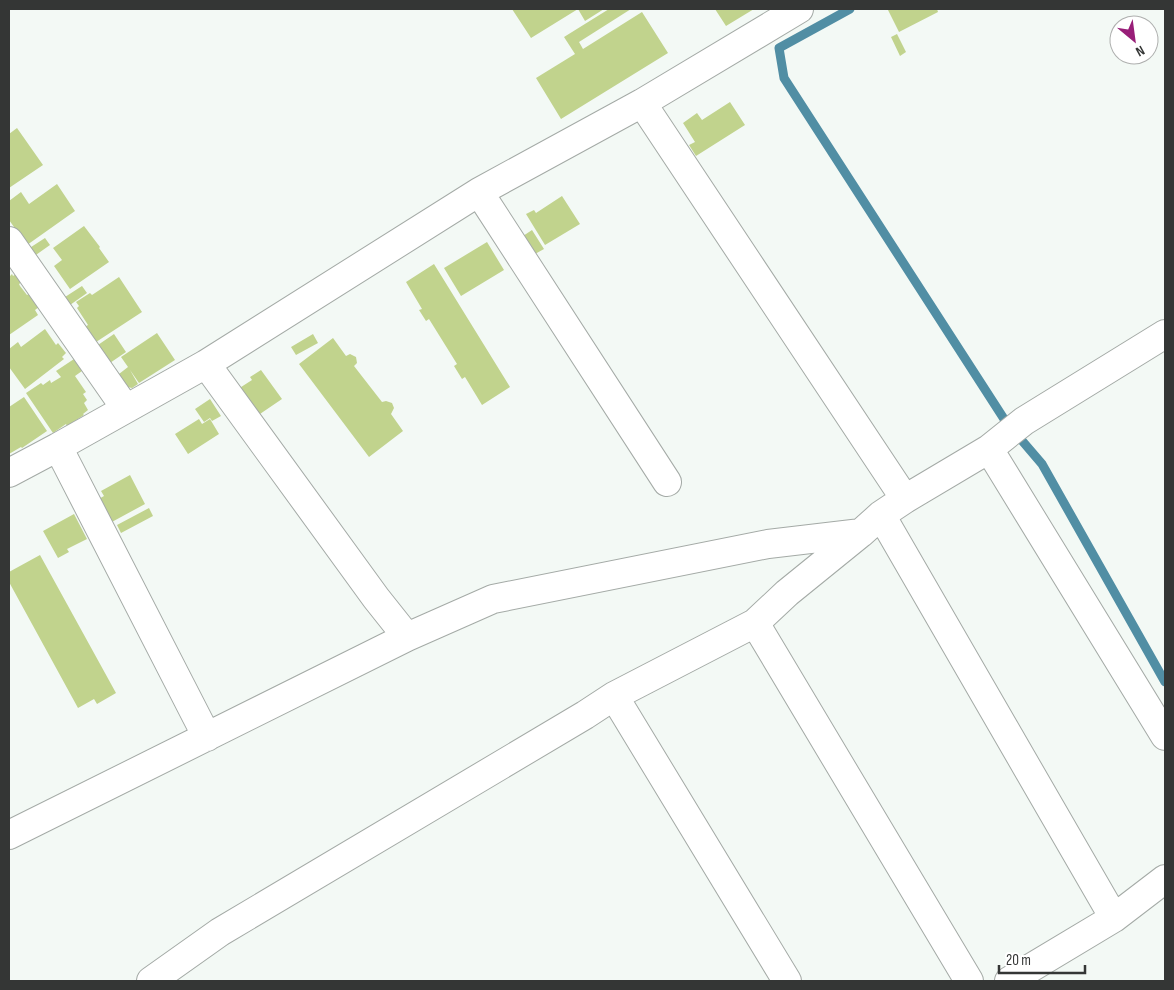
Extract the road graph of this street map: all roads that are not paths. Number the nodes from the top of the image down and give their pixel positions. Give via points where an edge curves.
1 (799, 9) edge
2 (642, 102) junction
3 (479, 192) junction
4 (9, 241) edge
5 (1165, 334) edge
6 (206, 364) junction
7 (126, 409) junction
8 (58, 447) junction
9 (989, 449) junction
10 (9, 473) edge
11 (668, 482) dead end
12 (905, 499) junction
13 (881, 515) junction
14 (861, 533) junction
15 (755, 623) junction
16 (407, 637) junction
17 (614, 696) junction
18 (1165, 736) edge
19 (206, 737) junction
20 (9, 835) edge
21 (1165, 879) edge
22 (1114, 918) junction
23 (151, 981) edge
24 (788, 981) edge
25 (969, 981) edge
26 (1009, 981) edge

1 - 2 street
2 - 3 street
2 - 12 street
3 - 6 street
3 - 11 street
4 - 7 street
5 - 9 street via 1024,421
6 - 7 street
6 - 16 street
7 - 8 street
8 - 10 street
8 - 19 street
9 - 12 street
9 - 18 street
12 - 13 street
13 - 14 street
13 - 22 street
14 - 15 street
14 - 16 street via 768,544 494,599
15 - 17 street
15 - 25 street
16 - 19 street
17 - 23 street via 220,932
17 - 24 street
19 - 20 street
21 - 22 street
22 - 26 street

